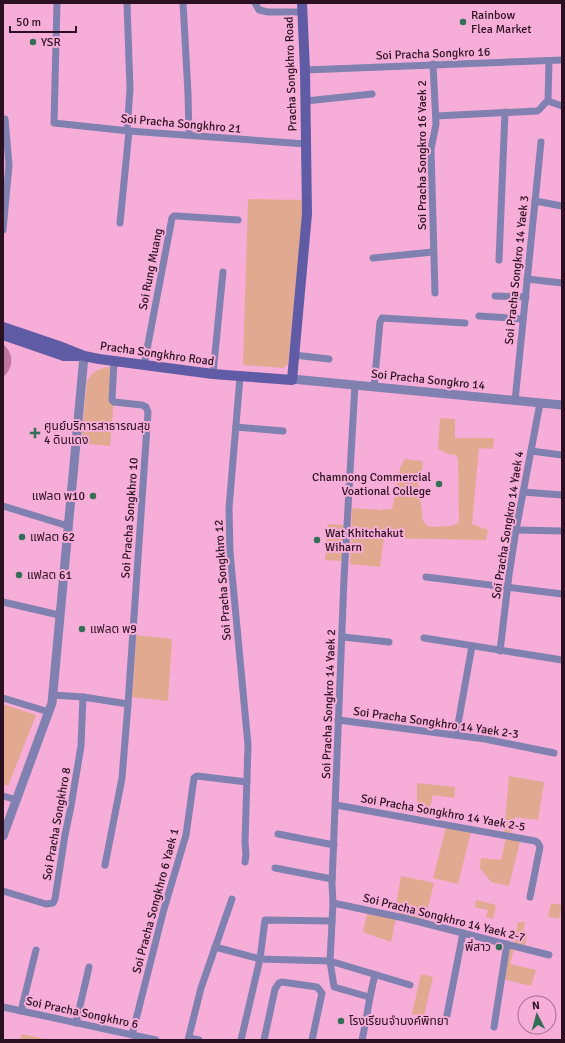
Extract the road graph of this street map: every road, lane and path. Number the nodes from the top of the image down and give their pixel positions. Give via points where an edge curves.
1 (57, 3) edge
2 (128, 3) edge
3 (183, 3) edge
4 (255, 3) edge
5 (302, 7) edge
6 (562, 60) edge
7 (549, 61) junction
8 (433, 64) junction
9 (305, 70) junction
10 (372, 94) dead end
11 (306, 101) junction
12 (548, 101) junction
13 (562, 106) edge
14 (506, 112) junction
15 (436, 116) junction
16 (4, 119) edge
17 (128, 131) junction
18 (189, 135) junction
19 (541, 142) dead end
20 (306, 144) junction
21 (535, 201) junction
22 (562, 206) edge
23 (238, 220) dead end
24 (120, 223) dead end
25 (3, 230) edge
26 (433, 252) junction
27 (373, 258) dead end
28 (499, 260) dead end
29 (223, 272) dead end
30 (527, 279) junction
31 (562, 283) edge
32 (435, 293) dead end
33 (495, 296) dead end
34 (526, 297) junction
35 (479, 316) dead end
36 (523, 319) junction
37 (465, 323) dead end
38 (3, 327) edge
39 (3, 335) edge
40 (294, 355) junction
41 (84, 356) junction
42 (329, 359) dead end
43 (114, 361) junction
44 (144, 366) junction
45 (213, 374) junction
46 (240, 377) junction
47 (292, 379) junction
48 (355, 385) junction
49 (374, 387) junction
50 (515, 401) junction
51 (540, 403) junction
52 (562, 405) edge
53 (236, 427) junction
54 (283, 430) dead end
55 (531, 451) junction
56 (562, 455) edge
57 (523, 492) junction
58 (562, 495) edge
59 (3, 506) edge
60 (68, 526) junction
61 (516, 530) junction
62 (562, 531) edge
63 (426, 577) dead end
64 (507, 588) junction
65 (562, 594) edge
66 (3, 602) edge
67 (59, 615) junction
68 (343, 637) junction
69 (424, 638) dead end
70 (389, 642) dead end
71 (472, 646) junction
72 (500, 651) junction
73 (562, 660) edge
74 (53, 695) junction
75 (83, 697) junction
76 (3, 698) edge
77 (128, 704) junction
78 (49, 712) junction
79 (338, 720) junction
80 (456, 735) junction
81 (554, 753) dead end
82 (247, 782) junction
83 (3, 796) edge
84 (17, 800) junction
85 (336, 805) junction
86 (278, 834) dead end
87 (3, 836) edge
88 (334, 845) junction
89 (245, 862) dead end
90 (105, 865) dead end
91 (275, 868) dead end
92 (332, 879) junction
93 (3, 891) edge
94 (530, 897) dead end
95 (232, 899) dead end
96 (333, 903) junction
97 (332, 921) junction
98 (463, 933) junction
99 (507, 944) junction
100 (215, 947) junction
101 (36, 950) dead end
102 (549, 955) dead end
103 (260, 959) junction
104 (330, 962) junction
105 (89, 967) dead end
106 (375, 975) junction
107 (410, 985) dead end
108 (369, 997) junction
109 (3, 1007) edge
110 (21, 1011) junction
111 (447, 1014) dead end
112 (76, 1022) junction
113 (494, 1027) dead end
114 (132, 1035) junction
115 (188, 1039) edge
116 (156, 1040) edge
117 (199, 1040) edge
118 (241, 1040) edge
119 (264, 1040) edge
120 (312, 1040) edge
121 (362, 1040) edge

1 - 17 street, Soi Pracha Songkhro 21 via 54,123
2 - 17 street
3 - 18 street
4 - 5 street via 259,10 268,12
5 - 9 main road, Pracha Songkhro Road
6 - 7 street, Soi Pracha Songkro 16
7 - 8 street, Soi Pracha Songkro 16
7 - 12 street
8 - 9 street, Soi Pracha Songkro 16
8 - 15 street, Soi Pracha Songkro 16 Yaek 2
9 - 11 main road, Pracha Songkhro Road
10 - 11 street
11 - 20 main road, Pracha Songkhro Road
12 - 13 street
12 - 14 street via 537,111
14 - 15 street
14 - 28 street
15 - 26 street, Soi Pracha Songkro 16 Yaek 2 via 430,149
16 - 25 street via 9,165
17 - 18 street, Soi Pracha Songkhro 21
17 - 24 street
18 - 20 street, Soi Pracha Songkhro 21
19 - 21 street, Soi Pracha Songkro 14 Yaek 3
20 - 40 main road, Pracha Songkhro Road via 307,214
21 - 22 street
21 - 30 street, Soi Pracha Songkro 14 Yaek 3
23 - 44 street, Soi Rung Muang via 177,216 172,218
26 - 27 street
26 - 32 street, Soi Pracha Songkro 16 Yaek 2
29 - 45 street
30 - 31 street
30 - 34 street, Soi Pracha Songkro 14 Yaek 3
33 - 34 street
34 - 36 street, Soi Pracha Songkro 14 Yaek 3
35 - 36 street
36 - 50 street, Soi Pracha Songkro 14 Yaek 3
37 - 49 street via 382,318
38 - 41 main road
39 - 41 main road via 64,356
40 - 42 street
40 - 47 main road, Pracha Songkhro Road
41 - 43 main road, Pracha Songkhro Road
41 - 60 street, Pracha Songkhro Road
43 - 44 main road, Pracha Songkhro Road
43 - 77 street, Soi Pracha Songkhro 10 via 112,400 142,405 148,412
44 - 45 main road, Pracha Songkhro Road
45 - 46 main road, Pracha Songkhro Road
46 - 47 main road, Pracha Songkhro Road
46 - 53 street, Soi Pracha Songkhro 12
47 - 48 street, Soi Pracha Songkro 14
48 - 49 street, Soi Pracha Songkro 14
48 - 68 street, Soi Pracha Songkro 14 Yaek 2
49 - 50 street, Soi Pracha Songkro 14
50 - 51 street, Soi Pracha Songkro 14
51 - 52 street, Soi Pracha Songkro 14
51 - 55 street, Soi Pracha Songkro 14 Yaek 4
53 - 54 street
53 - 82 street, Soi Pracha Songkhro 12 via 229,508 230,552 248,745
55 - 56 street
55 - 57 street, Soi Pracha Songkro 14 Yaek 4
57 - 58 street
57 - 61 street, Soi Pracha Songkro 14 Yaek 4
59 - 60 street
60 - 67 street, Pracha Songkhro Road
61 - 62 street
61 - 64 street, Soi Pracha Songkro 14 Yaek 4
63 - 64 street
64 - 65 street
64 - 72 street, Soi Pracha Songkro 14 Yaek 4
66 - 67 street
67 - 74 street, Pracha Songkhro Road
68 - 70 street
68 - 79 street, Soi Pracha Songkro 14 Yaek 2
69 - 71 street
71 - 72 street
71 - 80 street
72 - 73 street
74 - 75 street
74 - 78 street, Pracha Songkhro Road
75 - 77 street
75 - 93 street, Soi Pracha Songkhro 8 via 81,746 55,899 53,903 46,904
76 - 78 street
77 - 90 street, Soi Pracha Songkhro 10 via 122,778
78 - 84 street, Pracha Songkhro Road
79 - 80 street, Soi Pracha Songkhro 14 Yaek 2-3
79 - 85 street, Soi Pracha Songkro 14 Yaek 2
80 - 81 street, Soi Pracha Songkhro 14 Yaek 2-3
82 - 89 street, Soi Pracha Songkhro 12
82 - 114 street, Soi Pracha Songkhro 6 Yaek 1 via 197,776 194,778 186,835
83 - 84 street
84 - 87 street, Pracha Songkhro Road
85 - 88 street, Soi Pracha Songkro 14 Yaek 2
85 - 94 street, Soi Pracha Songkhro 14 Yaek 2-5 via 534,841 540,847
86 - 88 street
88 - 92 street, Soi Pracha Songkro 14 Yaek 2
91 - 92 street
92 - 96 street, Soi Pracha Songkro 14 Yaek 2
95 - 100 street
96 - 97 street, Soi Pracha Songkro 14 Yaek 2
96 - 98 street, Soi Pracha Songkhro 14 Yaek 2-7
97 - 103 street via 265,920
97 - 104 street, Soi Pracha Songkro 14 Yaek 2
98 - 99 street, Soi Pracha Songkhro 14 Yaek 2-7
98 - 111 street
99 - 102 street, Soi Pracha Songkhro 14 Yaek 2-7
99 - 113 street
100 - 103 street
100 - 115 street
101 - 110 street
103 - 104 street
103 - 118 street
104 - 106 street
104 - 108 street, Soi Pracha Songkro 14 Yaek 2 via 334,987
105 - 112 street
106 - 107 street
106 - 108 street
108 - 121 street
109 - 110 street, Soi Pracha Songkhro 6
110 - 112 street, Soi Pracha Songkhro 6
112 - 114 street, Soi Pracha Songkhro 6
114 - 116 street, Soi Pracha Songkhro 6
115 - 117 street
119 - 120 street via 275,989 282,982 317,987 322,993

